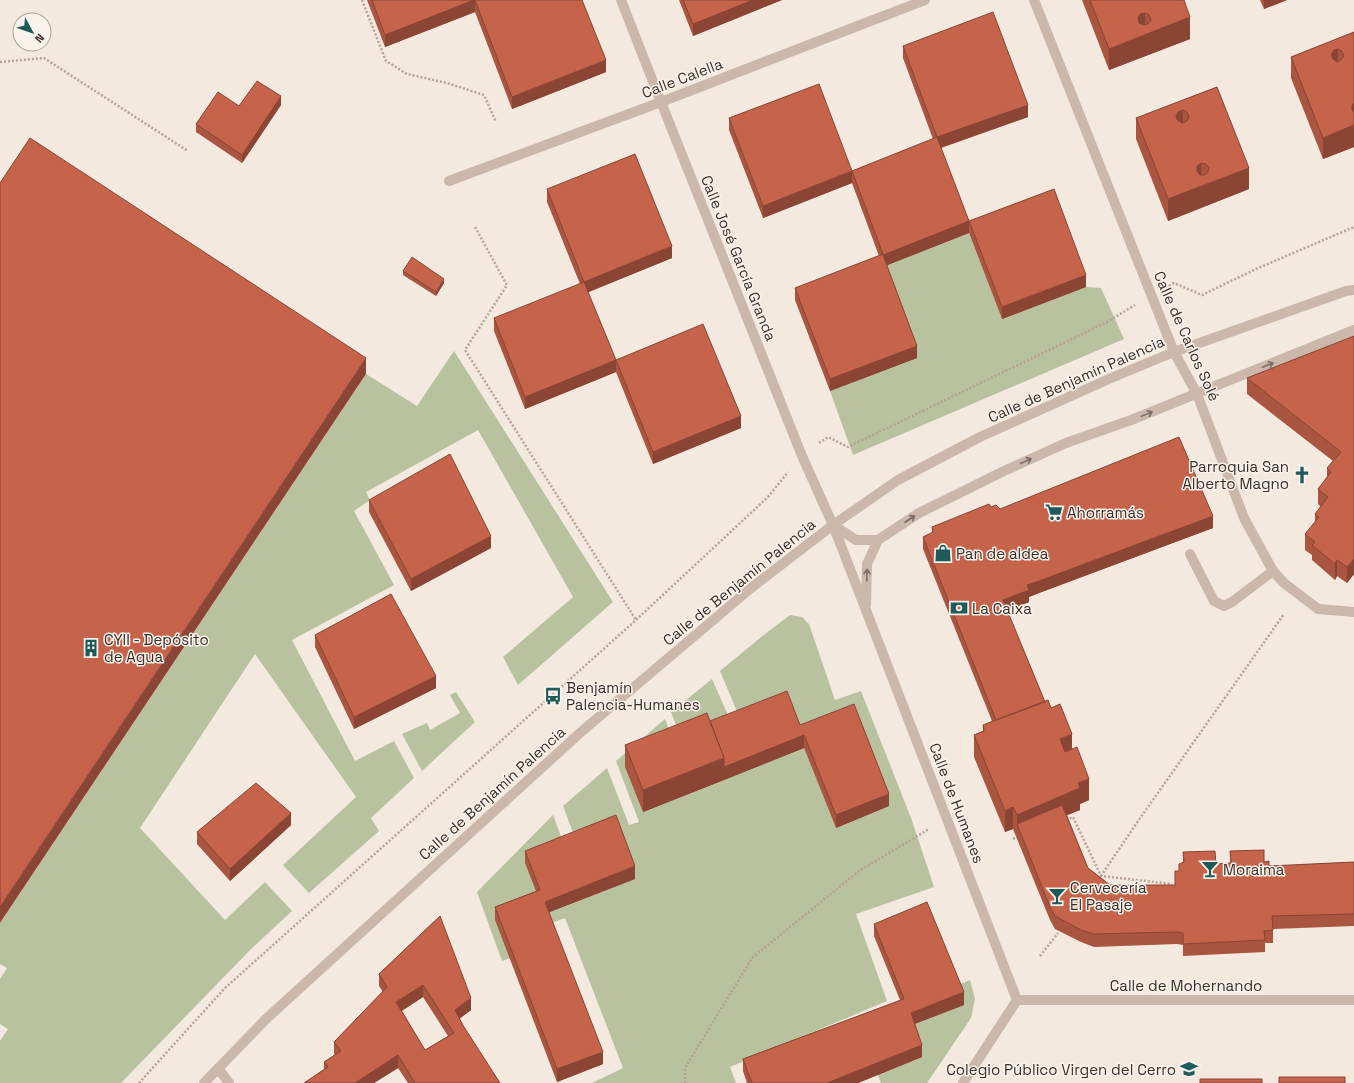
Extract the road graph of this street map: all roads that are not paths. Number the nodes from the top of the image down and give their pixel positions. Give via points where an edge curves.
1 (622, 0) edge
2 (925, 0) edge
3 (1034, 0) edge
4 (661, 102) junction
5 (449, 181) dead end
6 (1351, 288) edge
7 (1354, 330) edge
8 (1174, 352) junction
9 (1197, 394) junction
10 (833, 525) junction
11 (878, 540) junction
12 (1190, 554) dead end
13 (1273, 571) junction
14 (866, 611) junction
15 (1354, 612) edge
16 (1018, 1000) junction
17 (1354, 1000) edge
18 (218, 1068) junction
19 (204, 1083) edge
20 (229, 1083) edge
21 (963, 1083) edge

1 - 4 street, Calle José García Granda
2 - 4 street, Calle Calella
3 - 8 street, Calle de Carlos Solé
4 - 5 street, Calle Calella
4 - 10 street, Calle José García Granda via 802,456
6 - 8 street, Calle de Benjamín Palencia
9 -> 7 street
8 - 9 street, Calle de Carlos Solé
8 - 10 street, Calle de Benjamín Palencia via 980,437 898,480
11 -> 9 street via 919,513 1004,471 1066,443
9 - 13 street, Calle de Carlos Solé via 1244,518
10 - 11 street, Calle de Benjamín Palencia via 856,540
10 - 14 street, Calle de Humanes
10 - 18 street, Calle de Benjamín Palencia via 751,588 581,732 266,1019
14 -> 11 street via 867,564
12 - 13 street via 1214,601 1224,606
13 - 15 street, Calle de Carlos Solé via 1284,583 1318,609
14 - 16 street, Calle de Humanes
16 - 17 street, Calle de Mohernando
16 - 21 street
18 - 19 street, Calle de Benjamín Palencia
18 - 20 street

